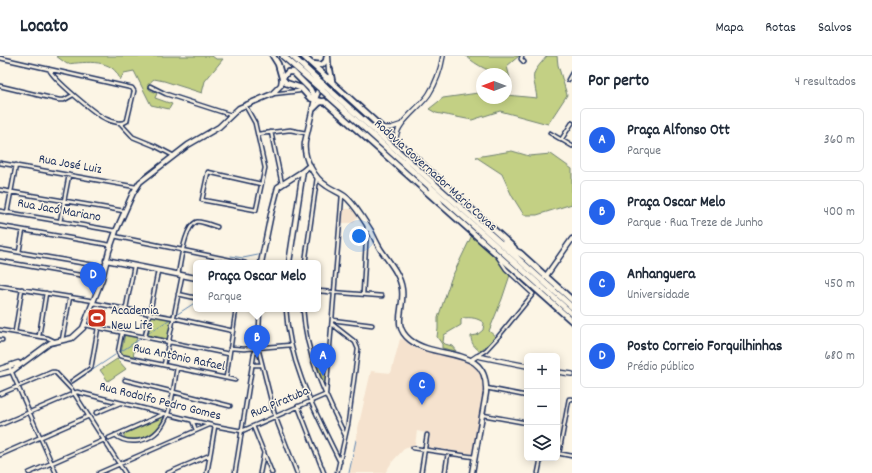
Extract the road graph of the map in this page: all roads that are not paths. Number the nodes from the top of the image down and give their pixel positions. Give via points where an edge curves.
1 (273, 56) edge
2 (283, 56) edge
3 (292, 56) edge
4 (303, 56) edge
5 (328, 56) edge
6 (443, 56) edge
7 (522, 56) edge
8 (0, 58) edge
9 (524, 62) dead end
10 (313, 64) junction
11 (49, 69) junction
12 (330, 70) junction
13 (572, 73) edge
14 (327, 77) junction
15 (282, 78) junction
16 (568, 80) dead end
17 (316, 81) junction
18 (333, 82) junction
19 (0, 86) edge
20 (150, 86) dead end
21 (323, 88) junction
22 (310, 89) junction
23 (299, 91) dead end
24 (73, 94) junction
25 (272, 94) junction
26 (315, 99) junction
27 (324, 101) junction
28 (246, 105) junction
29 (314, 108) junction
30 (232, 116) junction
31 (120, 123) junction
32 (572, 123) edge
33 (401, 125) junction
34 (383, 128) junction
35 (271, 132) junction
36 (306, 133) junction
37 (550, 133) dead end
38 (258, 134) junction
39 (396, 140) junction
40 (561, 140) junction
41 (572, 146) edge
42 (174, 156) junction
43 (0, 163) edge
44 (16, 165) junction
45 (310, 165) junction
46 (303, 171) junction
47 (69, 175) junction
48 (317, 178) junction
49 (423, 181) junction
50 (261, 184) junction
51 (282, 184) junction
52 (136, 187) junction
53 (0, 190) edge
54 (11, 192) junction
55 (342, 194) junction
56 (64, 201) junction
57 (440, 203) junction
58 (0, 211) edge
59 (124, 211) junction
60 (8, 212) junction
61 (60, 222) junction
62 (0, 226) edge
63 (368, 226) junction
64 (217, 227) dead end
65 (23, 230) junction
66 (116, 231) junction
67 (114, 236) junction
68 (572, 239) edge
69 (498, 241) junction
70 (110, 245) junction
71 (0, 249) edge
72 (183, 251) junction
73 (20, 252) junction
74 (497, 254) junction
75 (522, 254) junction
76 (106, 260) junction
77 (230, 260) edge
78 (262, 260) edge
79 (289, 260) edge
80 (305, 260) edge
81 (0, 262) edge
82 (134, 266) junction
83 (105, 267) junction
84 (158, 270) junction
85 (180, 275) junction
86 (546, 276) junction
87 (193, 277) edge
88 (102, 279) junction
89 (0, 286) edge
90 (22, 289) junction
91 (321, 291) edge
92 (334, 292) junction
93 (46, 293) junction
94 (178, 294) junction
95 (363, 294) junction
96 (382, 296) dead end
97 (70, 297) junction
98 (193, 297) edge
99 (572, 300) edge
100 (94, 302) junction
101 (572, 307) edge
102 (126, 308) junction
103 (236, 312) edge
104 (260, 312) edge
105 (286, 312) edge
106 (303, 312) edge
107 (150, 313) junction
108 (572, 314) edge
109 (174, 318) junction
110 (572, 321) edge
111 (332, 322) junction
112 (85, 325) junction
113 (372, 325) dead end
114 (98, 328) junction
115 (0, 330) edge
116 (233, 330) junction
117 (15, 332) junction
118 (122, 332) junction
119 (39, 336) junction
120 (145, 336) junction
121 (62, 340) junction
122 (169, 341) junction
123 (55, 342) junction
124 (291, 345) junction
125 (258, 347) junction
126 (230, 348) junction
127 (229, 354) junction
128 (477, 356) junction
129 (471, 360) junction
130 (164, 365) junction
131 (262, 365) junction
132 (524, 365) edge
133 (252, 366) junction
134 (177, 368) junction
135 (0, 369) edge
136 (10, 369) junction
137 (560, 372) edge
138 (0, 374) edge
139 (572, 374) edge
140 (226, 378) junction
141 (124, 380) dead end
142 (235, 380) dead end
143 (72, 381) dead end
144 (18, 386) junction
145 (486, 388) junction
146 (173, 392) junction
147 (74, 393) junction
148 (0, 394) edge
149 (325, 395) junction
150 (524, 395) edge
151 (572, 399) edge
152 (310, 401) junction
153 (120, 403) junction
154 (230, 406) dead end
155 (298, 406) junction
156 (29, 412) junction
157 (96, 414) dead end
158 (166, 414) junction
159 (482, 415) junction
160 (89, 416) junction
161 (275, 416) junction
162 (192, 420) junction
163 (524, 422) edge
164 (0, 425) edge
165 (210, 425) junction
166 (215, 426) junction
167 (254, 426) junction
168 (196, 430) junction
169 (242, 431) junction
170 (123, 432) junction
171 (427, 435) dead end
172 (115, 436) junction
173 (346, 436) junction
174 (40, 438) junction
175 (109, 438) dead end
176 (104, 440) junction
177 (124, 440) junction
178 (560, 443) edge
179 (413, 448) dead end
180 (424, 450) junction
181 (264, 451) junction
182 (448, 453) junction
183 (560, 453) edge
184 (0, 455) edge
185 (210, 455) junction
186 (572, 456) edge
187 (474, 457) junction
188 (540, 461) edge
189 (340, 462) junction
190 (52, 463) junction
191 (120, 464) junction
192 (28, 473) edge
193 (56, 473) edge
194 (100, 473) edge
195 (125, 473) edge
196 (168, 473) edge
197 (207, 473) edge
198 (235, 473) edge
199 (260, 473) edge
200 (272, 473) edge
201 (297, 473) edge
202 (324, 473) edge
203 (337, 473) edge
204 (421, 473) edge
205 (445, 473) edge
206 (472, 473) edge
207 (538, 473) edge

1 - 15 main road
2 - 17 highway, Rodovia Governador Mário Covas
3 - 17 highway, Rodovia Governador Mário Covas
4 - 10 main road
5 - 10 main road via 322,65
5 - 12 main road
6 - 33 street via 430,93
7 - 9 street
8 - 11 street
10 - 14 main road
11 - 24 street
11 - 31 street via 133,89 128,119
12 - 14 main road
12 - 18 main road
13 - 16 street
14 - 18 main road
14 - 22 main road via 316,88
14 - 26 main road
15 - 22 main road via 288,72 293,72
15 - 25 main road via 281,85
15 - 26 main road via 286,83 299,87 308,97
17 - 21 highway, Rodovia Governador Mário Covas, bridge
18 - 34 main road
19 - 24 street via 59,100
20 - 30 street via 166,94
21 - 49 highway, Rodovia Governador Mário Covas
21 - 69 highway, Rodovia Governador Mário Covas
22 - 26 main road
23 - 25 street
24 - 31 street via 103,118
25 - 28 main road
26 - 27 main road
26 - 29 main road
27 - 29 main road
27 - 57 main road
28 - 30 main road
28 - 38 street
29 - 36 main road
30 - 42 main road via 217,129
31 - 42 street via 133,137
32 - 40 street
33 - 34 street
33 - 39 street
34 - 39 main road
35 - 36 street via 290,130
35 - 38 street
35 - 51 street
36 - 45 main road via 304,149
37 - 40 street
38 - 50 street via 265,168
39 - 75 main road
40 - 41 street
42 - 52 main road
43 - 44 street, Rua José Luiz
44 - 47 street, Rua José Luiz
44 - 54 street
45 - 46 main road
45 - 48 main road
46 - 51 main road
46 - 79 main road
47 - 52 street, Rua José Luiz
47 - 56 street
48 - 55 main road
48 - 80 street
49 - 57 highway
49 - 108 highway, Rodovia Governador Mário Covas
50 - 50 street via 208,172 202,200 256,210
51 - 78 main road via 277,190
52 - 59 main road
53 - 54 street
54 - 56 street
54 - 60 street
55 - 63 main road
55 - 92 street
56 - 59 street
56 - 61 street
57 - 74 main road
58 - 60 street, Rua Jacó Mariano
59 - 66 main road
60 - 61 street, Rua Jacó Mariano
61 - 66 street, Rua Jacó Mariano
62 - 65 street
63 - 95 street
63 - 129 main road via 401,283 399,320 402,332 421,346
64 - 72 street via 196,222 186,235
65 - 70 street
65 - 73 street
66 - 67 main road
67 - 70 main road
67 - 72 street
68 - 86 main road
69 - 75 highway
69 - 101 highway, Rodovia Governador Mário Covas
70 - 76 main road
71 - 73 street
72 - 77 street
72 - 85 street
73 - 83 street
74 - 110 main road
74 - 128 street via 506,269 533,294 498,337
75 - 86 main road
76 - 82 main road
76 - 83 main road
81 - 88 street
82 - 84 main road
82 - 102 street
83 - 88 main road
84 - 85 main road
84 - 107 street
85 - 87 main road
85 - 94 street
86 - 99 main road
88 - 100 main road
89 - 90 street
90 - 93 street
90 - 117 street
91 - 92 street
92 - 95 street
92 - 111 street
93 - 97 street
93 - 119 street
94 - 98 street
94 - 109 street
95 - 96 street
97 - 100 street
97 - 121 street
100 - 102 street
100 - 112 main road
102 - 107 street
103 - 116 street
104 - 125 street
105 - 124 street
106 - 149 street via 308,343
107 - 109 street
107 - 120 street
109 - 116 street
109 - 122 street
111 - 113 street
111 - 149 street
111 - 173 street via 356,342 358,349
112 - 114 street
112 - 121 main road via 80,333
114 - 118 street
114 - 143 street via 91,368
115 - 117 street
116 - 126 street
117 - 119 street
118 - 120 street
118 - 130 street, Rua Antônio Rafael via 119,355
119 - 123 street
120 - 122 street
121 - 123 main road
122 - 127 street
122 - 130 street
123 - 136 main road
124 - 125 street
124 - 152 street
125 - 126 street
125 - 131 street
125 - 133 street
126 - 127 street
127 - 140 street
128 - 129 street
128 - 132 street
129 - 145 main road via 484,375
130 - 134 street, Rua Antônio Rafael
131 - 133 street
131 - 161 street
133 - 169 street
134 - 140 street, Rua Antônio Rafael
134 - 146 street
135 - 136 main road
136 - 138 main road
136 - 144 street
137 - 139 street
140 - 142 street, Rua Antônio Rafael
141 - 146 street
144 - 147 street via 55,372
144 - 148 street
144 - 156 street
145 - 150 street
145 - 159 main road
146 - 154 street
146 - 158 street
147 - 153 street, Rua Rodolfo Pedro Gomes
147 - 156 street
147 - 160 street
149 - 152 street, Rua Piratuba
149 - 173 street
151 - 178 street via 569,399
152 - 155 street, Rua Piratuba
152 - 189 street
153 - 157 street
153 - 158 street, Rua Rodolfo Pedro Gomes
155 - 161 street, Rua Piratuba
155 - 202 street
156 - 164 street
156 - 174 street
158 - 162 street, Rua Rodolfo Pedro Gomes
158 - 170 street
158 - 177 street via 162,427 152,436 137,441
159 - 163 street
159 - 187 main road
160 - 174 street
160 - 176 street
161 - 167 street, Rua Piratuba
161 - 201 street
162 - 165 street, Rua Rodolfo Pedro Gomes
162 - 168 street
165 - 166 street, Rua Rodolfo Pedro Gomes
165 - 168 street
166 - 169 street, Rua Rodolfo Pedro Gomes
166 - 185 street
167 - 169 street, Rua Piratuba
167 - 181 street
168 - 191 street
169 - 198 street
170 - 172 street
170 - 177 street
171 - 180 street
172 - 175 street
172 - 177 street
173 - 189 street
174 - 184 street
174 - 190 street
176 - 190 street
176 - 191 street
179 - 180 street
180 - 182 street
180 - 204 street
181 - 199 street
181 - 200 street
182 - 187 street
182 - 205 street
183 - 186 street
185 - 196 street
185 - 197 street
187 - 206 main road
188 - 207 street
189 - 203 street
190 - 192 street
190 - 193 street
191 - 194 street
191 - 195 street

